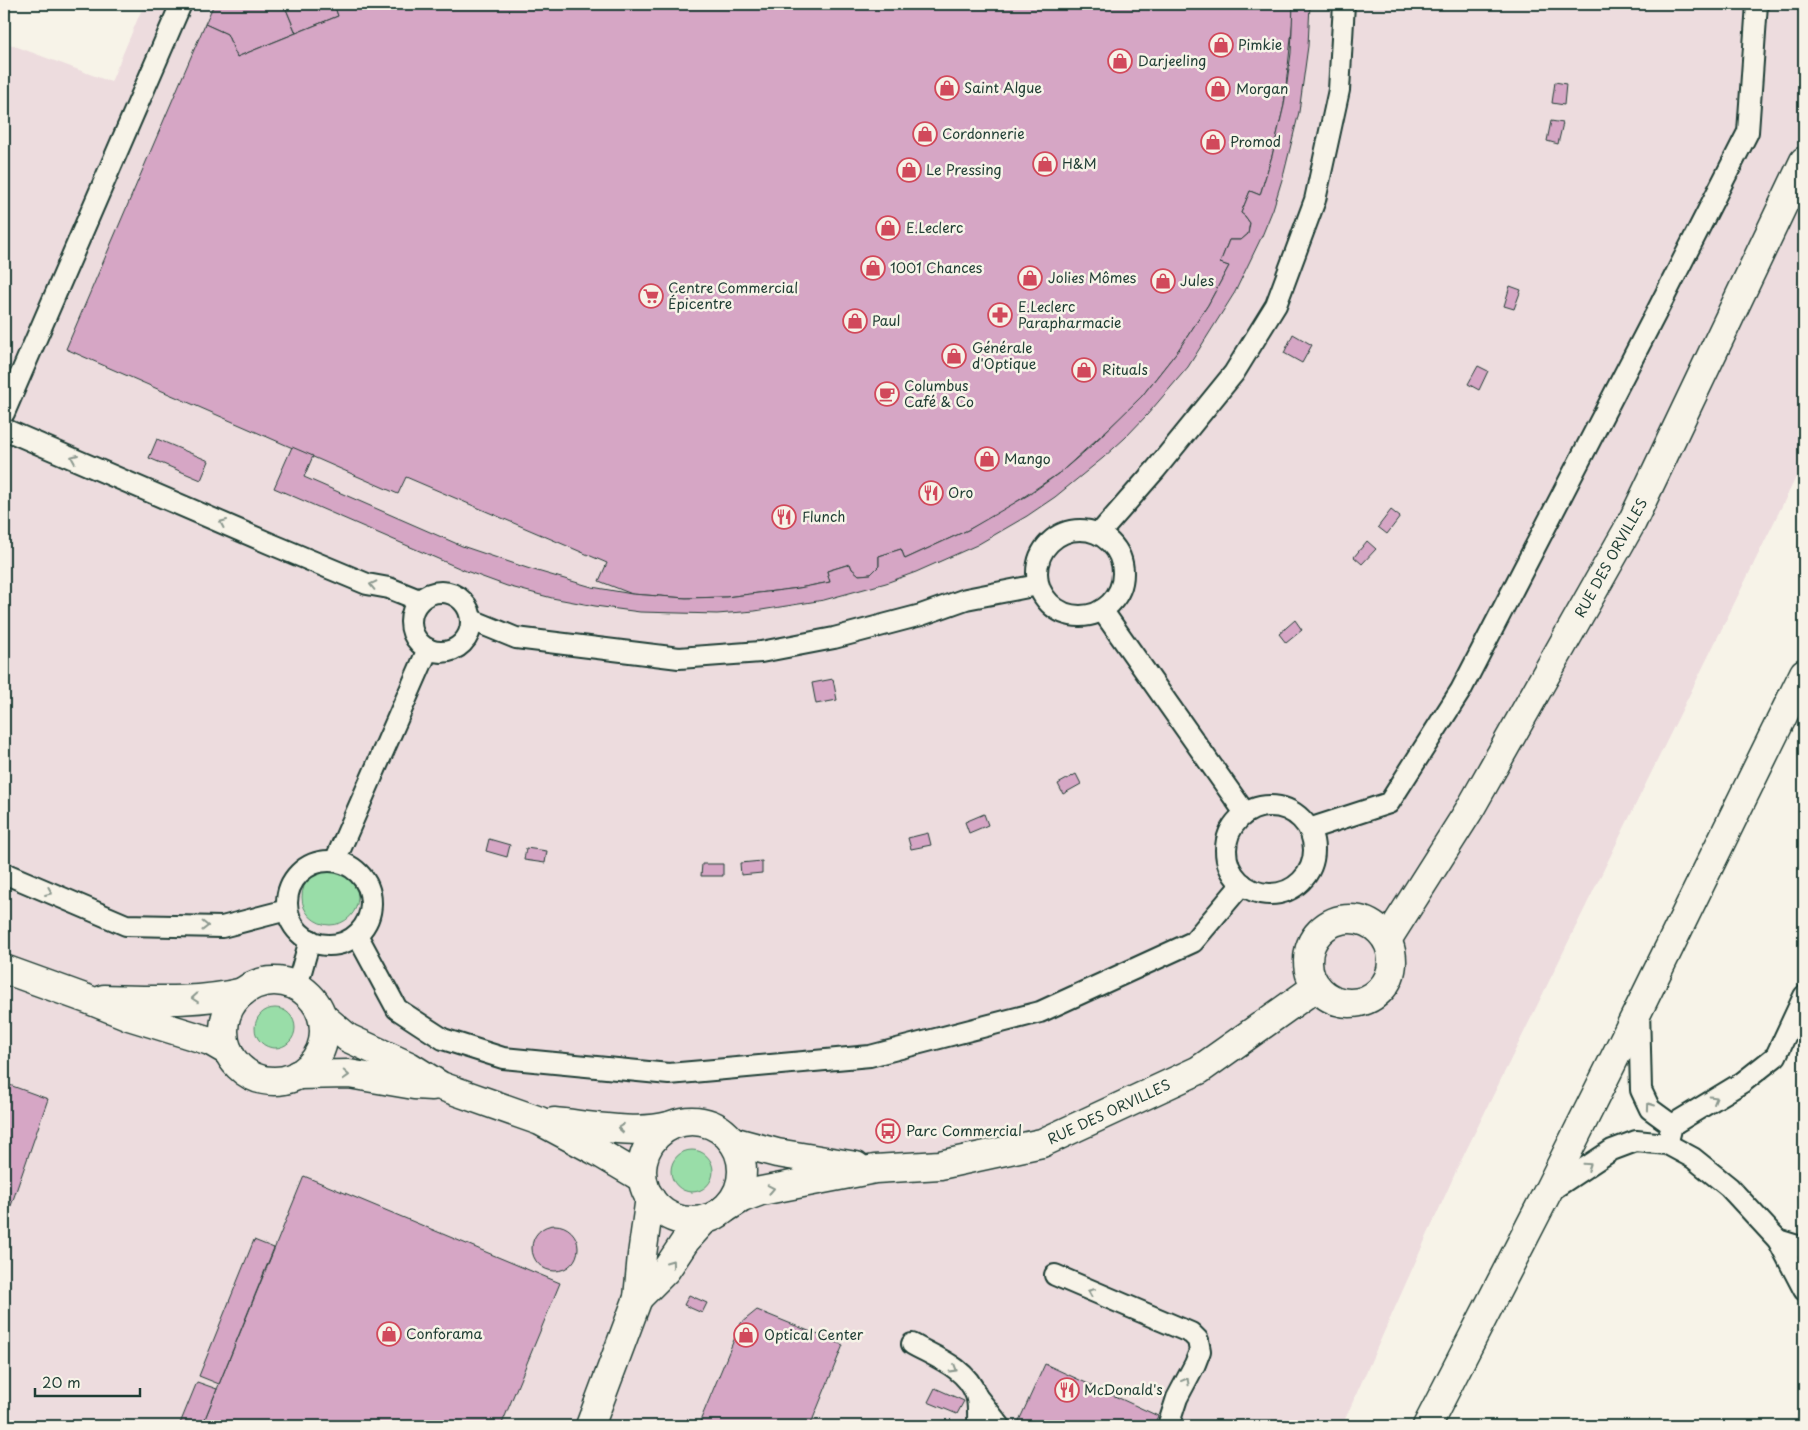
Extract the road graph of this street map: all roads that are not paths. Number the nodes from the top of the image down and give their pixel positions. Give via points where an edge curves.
1 (181, 4) edge
2 (1344, 4) edge
3 (1756, 4) edge
4 (1804, 160) edge
5 (4, 413) edge
6 (4, 429) edge
7 (1099, 534) junction
8 (1038, 585) junction
9 (419, 600) junction
10 (1102, 610) junction
11 (472, 620) junction
12 (428, 649) junction
13 (1804, 673) edge
14 (1245, 813) junction
15 (1309, 829) junction
16 (335, 861) junction
17 (4, 873) edge
18 (1242, 884) junction
19 (287, 910) junction
20 (357, 935) junction
21 (310, 940) junction
22 (1387, 940) junction
23 (4, 969) edge
24 (297, 986) junction
25 (1316, 987) junction
26 (243, 992) junction
27 (1804, 996) edge
28 (87, 999) junction
29 (1640, 1009) junction
30 (323, 1017) junction
31 (229, 1052) junction
32 (297, 1075) junction
33 (441, 1086) junction
34 (540, 1121) junction
35 (669, 1126) junction
36 (1670, 1134) junction
37 (732, 1141) junction
38 (875, 1170) junction
39 (646, 1188) junction
40 (1547, 1193) junction
41 (715, 1213) junction
42 (1778, 1240) junction
43 (1804, 1248) edge
44 (1054, 1275) dead end
45 (1804, 1290) edge
46 (638, 1298) junction
47 (912, 1344) dead end
48 (977, 1397) junction
49 (590, 1426) edge
50 (978, 1426) edge
51 (1000, 1426) edge
52 (1168, 1426) edge
53 (1427, 1426) edge

1 - 5 lane
2 - 7 lane via 1339,90 1315,200 1276,305 1234,373 1156,470
3 - 15 lane via 1748,132 1461,690 1389,803
4 - 22 street, RUE DES ORVILLES via 1632,522 1470,809
9 -> 6 lane via 389,588 367,584
7 - 8 lane via 1071,530 1046,545 1036,571
7 - 10 lane via 1110,541 1123,564 1120,591
8 - 10 lane via 1052,607 1064,613 1090,615
8 - 11 lane via 966,599 921,615 825,639 761,652 679,658 516,638
9 - 11 lane via 436,592 456,595 464,601
9 - 12 lane via 413,608 411,627 414,636
10 - 14 lane
11 - 12 lane via 466,640 458,647 448,652
12 - 16 lane
13 - 29 street
14 - 15 lane via 1273,805 1300,817
14 - 18 lane via 1228,834 1226,848 1230,868
15 - 18 lane via 1314,855 1303,879 1293,888 1267,894
16 - 19 lane via 321,861 298,873 287,896
16 - 20 lane via 359,873 371,897 366,924
17 -> 19 lane via 126,925 222,927
18 - 20 lane via 1193,942 1040,1012 870,1056 669,1074 503,1058 443,1039 397,1009
19 - 21 lane via 299,933
20 - 21 lane via 334,945
21 - 24 lane
22 - 25 street via 1392,953 1392,967 1379,992 1368,1000 1340,1002
22 - 25 street via 1367,922 1341,919 1329,924 1310,945 1307,960 1309,974
23 - 28 street
24 - 26 street via 276,980 260,982
24 - 30 street via 306,991
25 - 38 street, RUE DES ORVILLES via 1199,1070 1042,1144 940,1165
26 -> 28 street via 163,1000
26 - 31 street via 226,1018 224,1036
36 -> 27 lane via 1776,1056
28 - 31 street via 129,1016 210,1041
36 -> 29 lane via 1650,1109 1641,1090
29 - 40 street
30 - 32 street via 325,1033 322,1048 314,1062
30 - 33 street via 348,1038 409,1066
31 - 32 street via 238,1066 253,1076 269,1081 286,1080
32 -> 33 street via 349,1074 414,1085
33 - 34 street
35 -> 34 street via 628,1129
34 - 39 street via 598,1152
35 - 37 street via 696,1121 710,1124
35 - 39 street via 651,1143 645,1154 642,1166
40 -> 36 lane via 1612,1150
36 - 42 lane via 1693,1158 1730,1187
37 - 38 street, RUE DES ORVILLES via 777,1153
37 - 41 street via 739,1153 741,1182 735,1196
41 -> 38 street, RUE DES ORVILLES via 761,1191
39 - 41 street via 657,1207 679,1219 692,1221
39 - 46 street
40 - 53 street
46 -> 41 street via 666,1270 686,1240
42 - 43 lane
42 - 45 lane
52 -> 44 lane via 1177,1398 1200,1351 1198,1340 1191,1334
46 - 49 street
47 -> 48 lane via 961,1372
48 - 50 lane
48 - 51 lane

